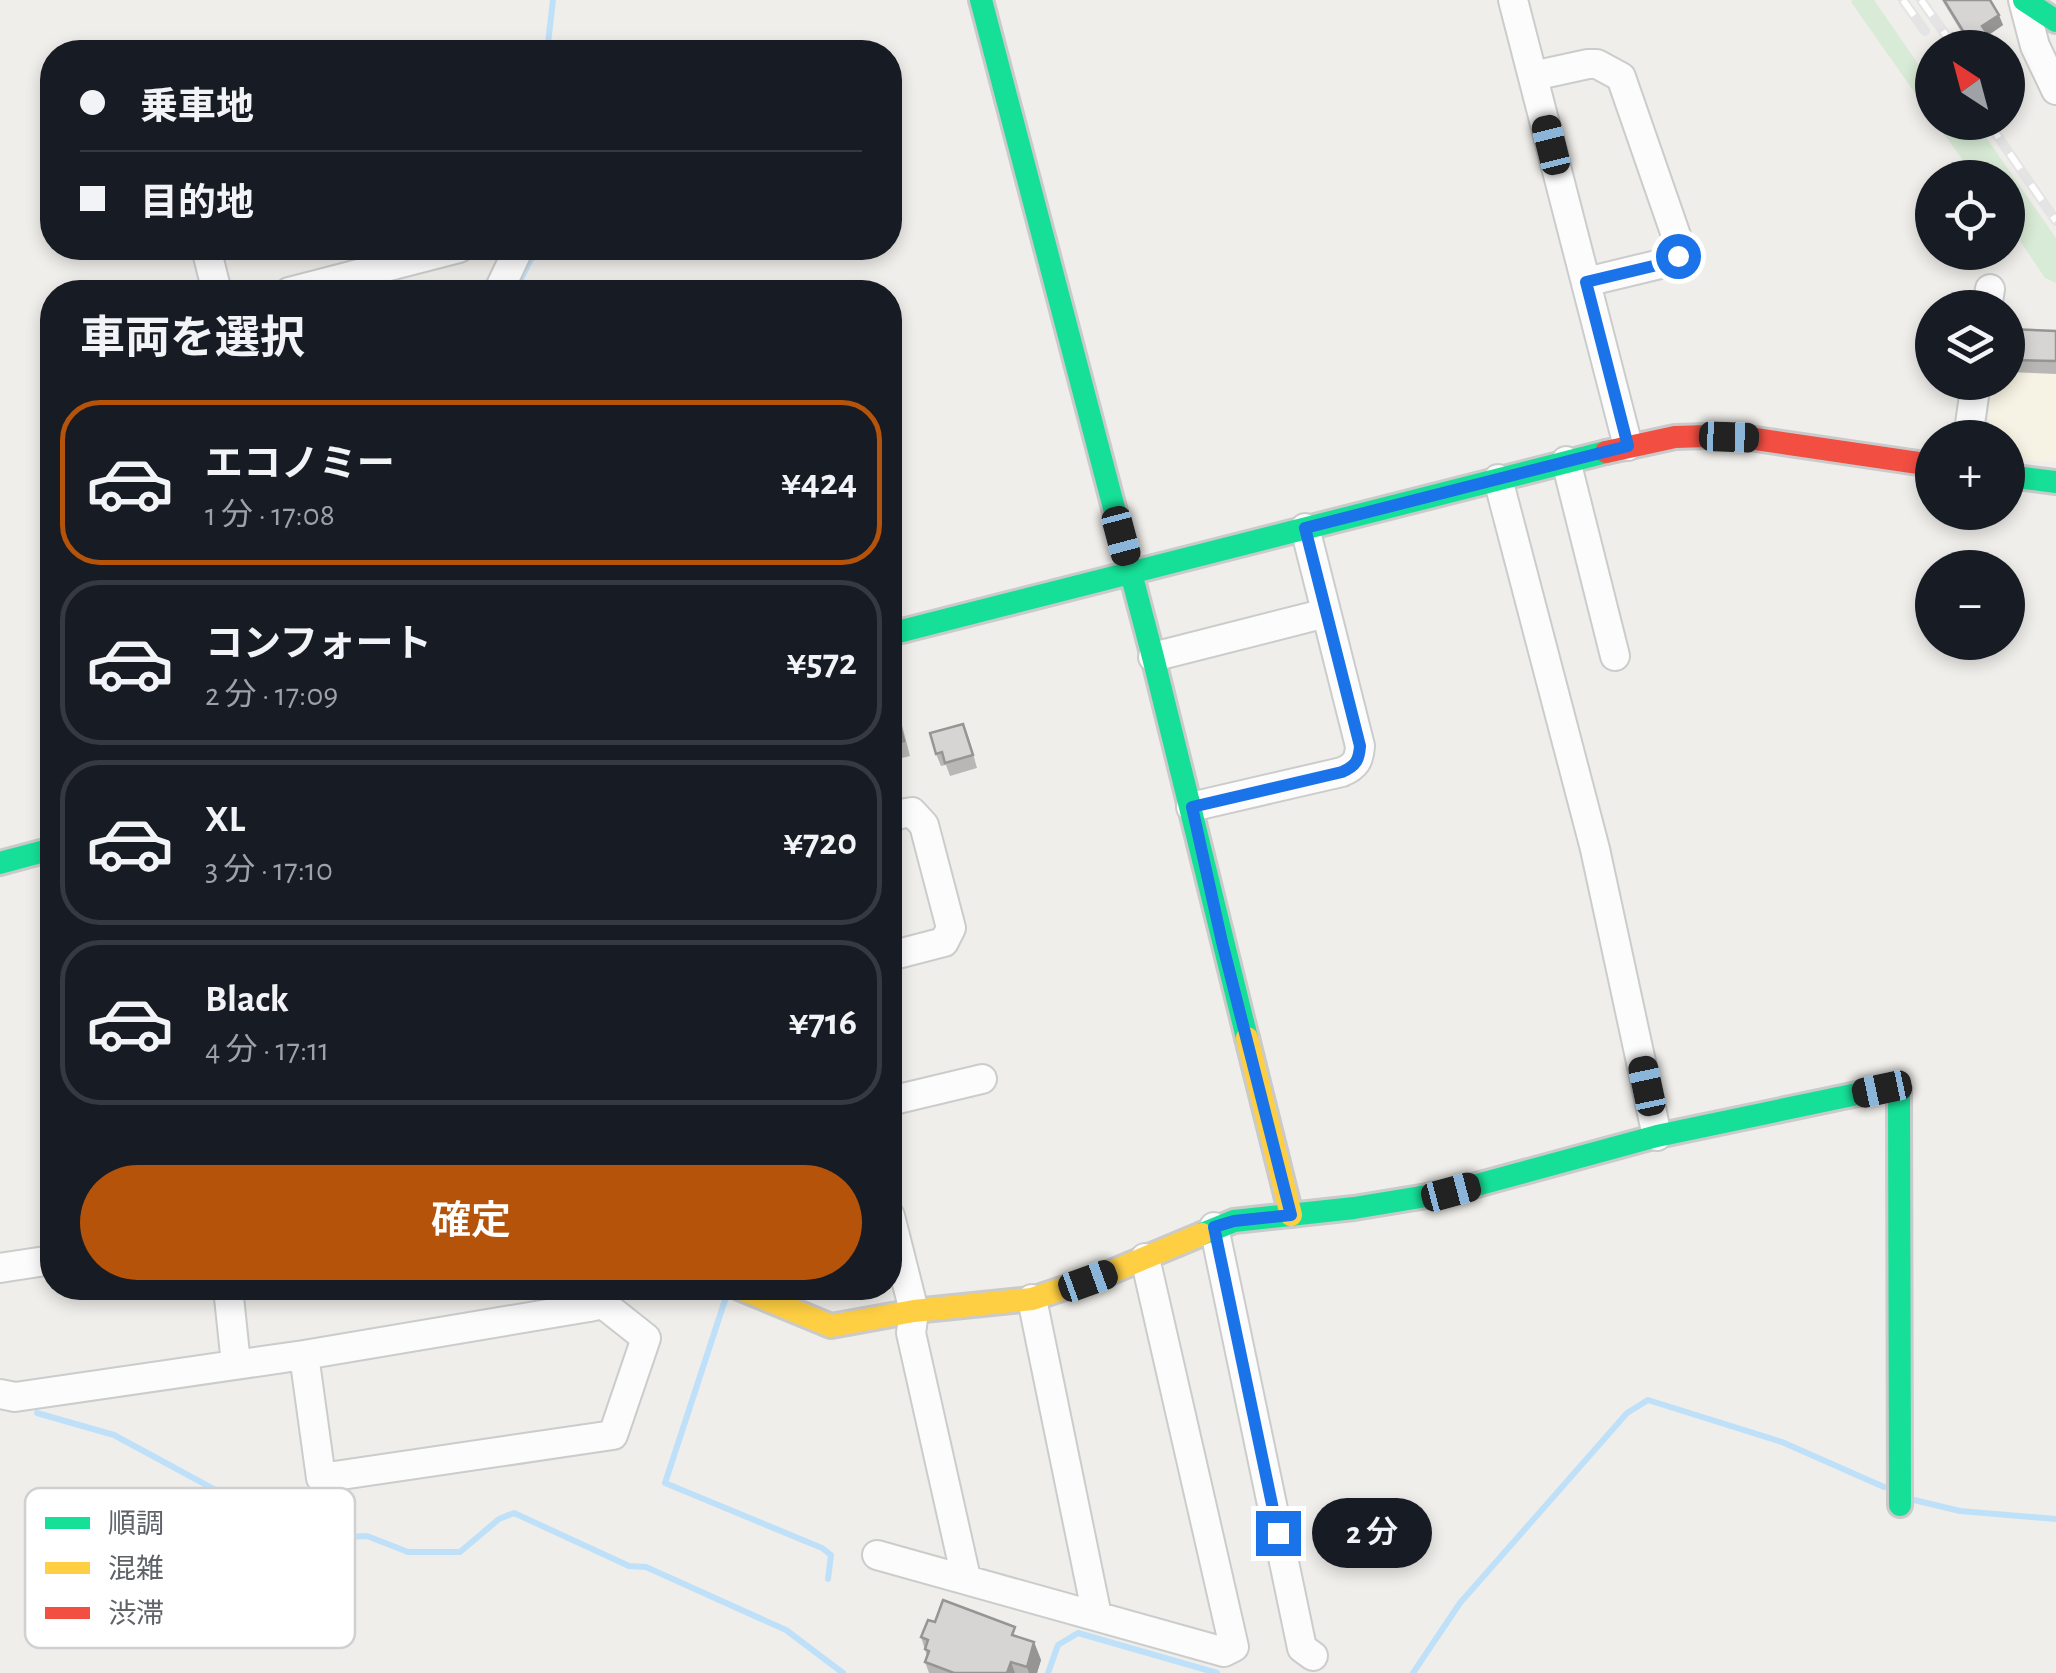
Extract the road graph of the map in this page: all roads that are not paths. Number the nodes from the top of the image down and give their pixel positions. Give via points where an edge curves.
1 (981, 0) edge
2 (1513, 0) edge
3 (2024, 0) edge
4 (2056, 21) edge
5 (1533, 76) junction
6 (2056, 90) edge
7 (412, 260) edge
8 (336, 280) edge
9 (1586, 282) junction
10 (1628, 446) junction
11 (1566, 462) junction
12 (1915, 462) edge
13 (1498, 478) junction
14 (2025, 478) edge
15 (2056, 482) edge
16 (1305, 528) junction
17 (1131, 572) junction
18 (1326, 612) junction
19 (902, 631) edge
20 (1614, 656) dead end
21 (1153, 657) junction
22 (1192, 807) junction
23 (902, 814) edge
24 (40, 852) edge
25 (0, 863) edge
26 (902, 953) edge
27 (982, 1079) dead end
28 (902, 1098) edge
29 (1658, 1136) junction
30 (1291, 1215) junction
31 (1214, 1227) junction
32 (1146, 1258) junction
33 (40, 1262) edge
34 (902, 1264) edge
35 (0, 1268) edge
36 (1032, 1299) junction
37 (229, 1300) edge
38 (574, 1300) edge
39 (595, 1300) edge
40 (768, 1300) edge
41 (914, 1311) junction
42 (304, 1355) junction
43 (236, 1364) junction
44 (0, 1394) edge
45 (1899, 1495) dead end
46 (877, 1554) dead end
47 (966, 1578) junction
48 (1097, 1616) junction
49 (1312, 1656) dead end

1 - 17 street
2 - 5 street
3 - 4 street
3 - 6 street via 2035,46
5 - 9 street
5 - 9 street via 1588,64 1621,77 1680,247 1670,262
7 - 8 street
9 - 10 street
10 - 11 street
10 - 12 street via 1675,437 1750,438
11 - 13 street
11 - 20 street
13 - 16 street
13 - 29 street via 1594,849
14 - 15 street
16 - 17 street
16 - 18 street
17 - 19 street
17 - 21 street
18 - 21 street
18 - 22 street via 1360,746 1353,768
21 - 22 street
22 - 30 street
23 - 26 street via 912,812 924,825 952,928 944,942
24 - 25 street
27 - 28 street
29 - 30 street via 1451,1192
29 - 45 street via 1899,1090
30 - 31 street
31 - 32 street
31 - 49 street via 1302,1648
32 - 36 street
32 - 48 street via 1234,1648 1224,1652
33 - 35 street
34 - 41 street
36 - 41 street
36 - 48 street
37 - 43 street
38 - 42 street
39 - 42 street via 646,1338 613,1435 322,1478
40 - 41 street via 831,1326
41 - 47 street via 911,1333
42 - 43 street
43 - 44 street
46 - 47 street
47 - 48 street

